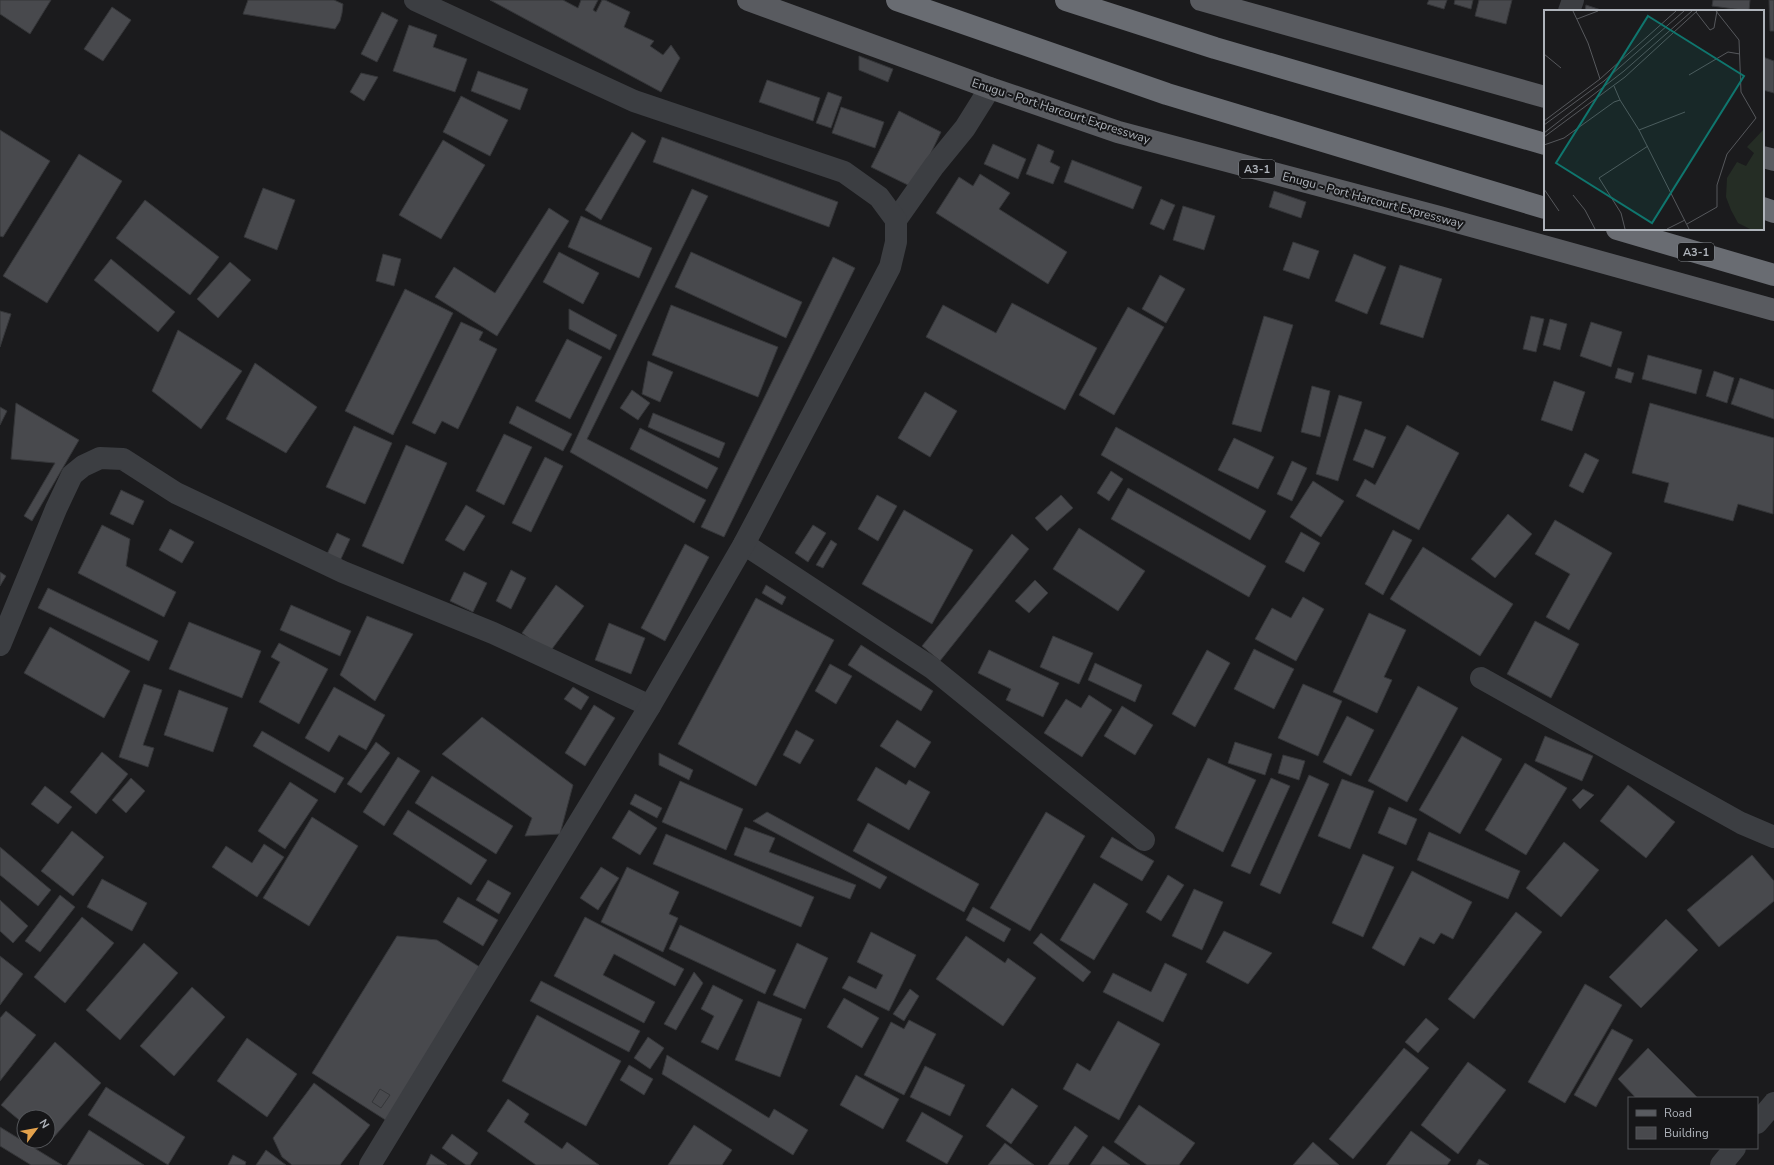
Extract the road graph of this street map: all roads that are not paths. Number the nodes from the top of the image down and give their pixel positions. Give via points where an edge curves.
1 (415, 0) edge
2 (748, 0) edge
3 (897, 0) edge
4 (1066, 0) edge
5 (1201, 0) edge
6 (1573, 0) edge
7 (1569, 10) edge
8 (990, 88) junction
9 (1544, 95) edge
10 (1544, 144) edge
11 (1764, 157) edge
12 (1774, 160) edge
13 (1544, 208) edge
14 (1764, 208) edge
15 (1774, 212) edge
16 (896, 220) junction
17 (1620, 230) edge
18 (1774, 275) edge
19 (1774, 310) edge
20 (744, 544) junction
21 (0, 645) edge
22 (1481, 678) dead end
23 (650, 706) junction
24 (1774, 837) edge
25 (1144, 840) dead end
26 (1774, 1103) edge
27 (1758, 1121) edge
28 (1734, 1149) edge
29 (370, 1165) edge
30 (1720, 1165) edge

1 - 16 street via 634,101 844,172 879,197
2 - 8 main road, Enugu - Port Harcourt Expressway / A3-1
3 - 13 highway via 1167,94
4 - 10 highway via 1215,48
5 - 9 main road
6 - 7 street
8 - 16 street via 965,128
8 - 19 main road, Enugu - Port Harcourt Expressway / A3-1 via 1118,132 1439,217
11 - 12 main road
14 - 15 highway
16 - 20 street via 896,242 890,267
17 - 18 highway, A3-1
20 - 23 street
20 - 25 street via 932,668
21 - 23 street via 72,475 100,458 123,459 176,493 343,572 493,633
22 - 24 street via 1741,823
23 - 29 street
26 - 27 street
28 - 30 street

